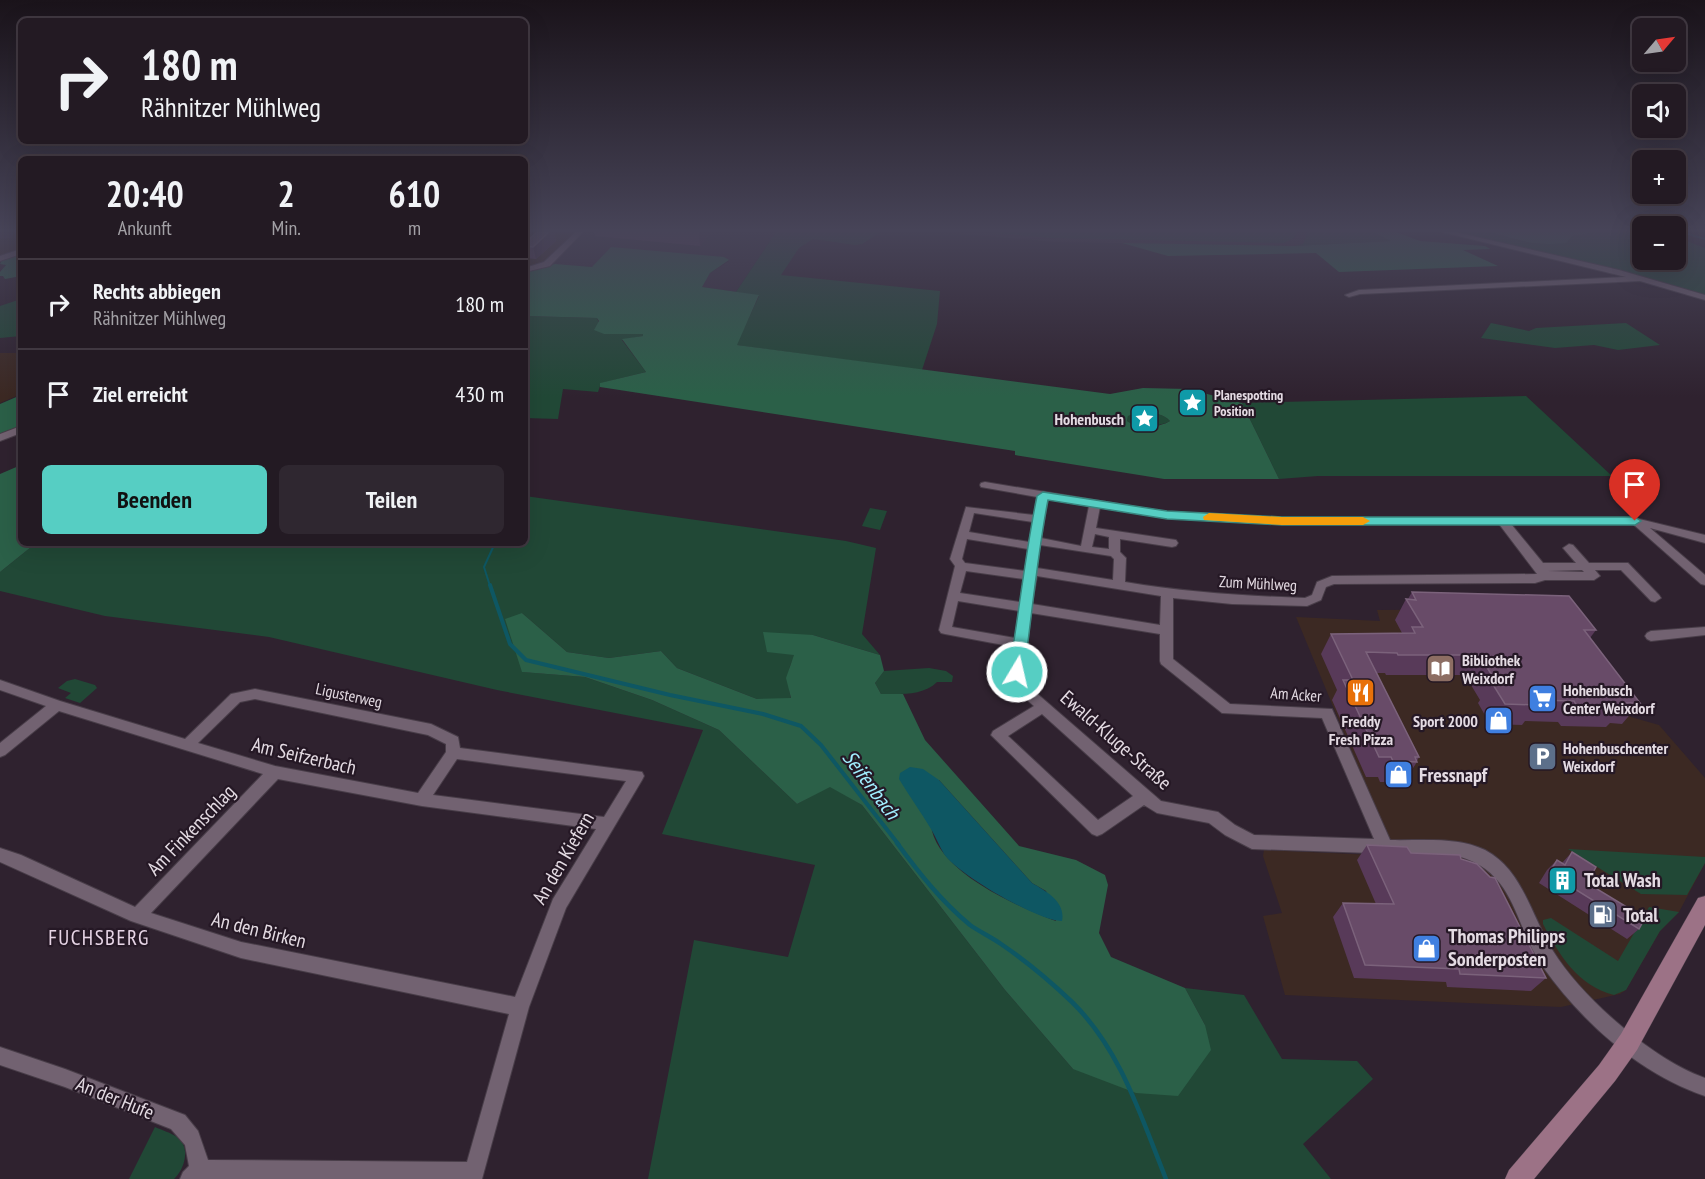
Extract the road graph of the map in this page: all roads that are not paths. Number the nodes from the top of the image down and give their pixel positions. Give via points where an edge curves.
1 (1468, 287) edge
2 (1669, 287) edge
3 (1349, 295) dead end
4 (1705, 298) edge
5 (18, 430) edge
6 (0, 438) edge
7 (985, 485) dead end
8 (1043, 496) junction
9 (1095, 505) junction
10 (1038, 519) junction
11 (1635, 521) junction
12 (1503, 522) junction
13 (1089, 530) junction
14 (1115, 534) junction
15 (964, 535) junction
16 (1705, 539) edge
17 (1033, 543) junction
18 (1172, 543) dead end
19 (1569, 548) dead end
20 (1086, 549) junction
21 (1114, 553) junction
22 (961, 566) junction
23 (1586, 567) junction
24 (1542, 571) junction
25 (1032, 574) junction
26 (1705, 580) edge
27 (1119, 585) junction
28 (1167, 593) junction
29 (953, 596) junction
30 (1655, 597) dead end
31 (1026, 608) junction
32 (1166, 630) junction
33 (1705, 631) edge
34 (1651, 636) dead end
35 (1021, 644) junction
36 (0, 685) edge
37 (57, 705) junction
38 (1043, 707) junction
39 (187, 745) junction
40 (0, 751) edge
41 (453, 753) junction
42 (275, 772) junction
43 (1144, 797) junction
44 (422, 800) junction
45 (609, 824) junction
46 (1385, 846) junction
47 (0, 855) edge
48 (1705, 905) edge
49 (137, 916) junction
50 (520, 1007) junction
51 (1629, 1042) junction
52 (0, 1056) edge
53 (1705, 1087) edge
54 (194, 1174) edge
55 (473, 1175) edge
56 (1518, 1179) edge

1 - 3 street
2 - 4 street
5 - 6 street
7 - 8 street
8 - 9 street
8 - 10 street, Ewald-Kluge-Straße
9 - 12 street via 1167,515 1282,521
9 - 13 street
10 - 15 street via 970,509
10 - 17 street, Ewald-Kluge-Straße
11 - 12 street
11 - 16 street
11 - 26 street
12 - 24 street
13 - 14 street
13 - 20 street
14 - 18 street
14 - 21 street
15 - 17 street
15 - 22 street via 956,559
17 - 20 street
17 - 25 street, Ewald-Kluge-Straße
19 - 23 street
20 - 21 street
21 - 27 street via 1120,558
22 - 25 street, Zum Mühlweg
22 - 29 street
23 - 24 street, Zum Mühlweg via 1594,576
23 - 30 street via 1624,566
24 - 28 street, Zum Mühlweg via 1535,579 1332,580 1321,585 1317,597 1307,602
25 - 27 street, Zum Mühlweg
25 - 31 street, Ewald-Kluge-Straße
27 - 28 street, Zum Mühlweg
28 - 32 street, Am Acker
29 - 31 street
29 - 35 street via 945,630
31 - 32 street
31 - 35 street, Ewald-Kluge-Straße
32 - 46 street, Am Acker via 1166,661 1227,709 1327,713
33 - 34 street
35 - 38 street, Ewald-Kluge-Straße via 1017,672 1020,686
36 - 37 street, Am Seifzerbach
37 - 39 street, Am Seifzerbach
37 - 40 street
38 - 43 street, Ewald-Kluge-Straße
38 - 43 street via 998,735 1097,829
39 - 41 street, Ligusterweg via 236,698 255,694 431,730 453,741
39 - 42 street, Am Seifzerbach
41 - 44 street
41 - 45 street, An den Kiefern via 637,776
42 - 44 street, Am Seifzerbach
42 - 49 street, Am Finkenschlag
43 - 46 street, Ewald-Kluge-Straße via 1157,807 1213,817 1252,842
44 - 45 street, Am Seifzerbach
45 - 50 street, An den Kiefern via 558,904
46 - 51 street, Ewald-Kluge-Straße via 1458,849 1496,864 1548,960 1594,1011
47 - 49 street, An den Birken
48 - 51 main road
49 - 50 street, An den Birken via 241,950
50 - 55 street, An den Kiefern
51 - 53 street, Ewald-Kluge-Straße via 1675,1076
51 - 56 main road
52 - 54 street, An der Hufe via 178,1122 189,1131 196,1145
54 - 55 street

